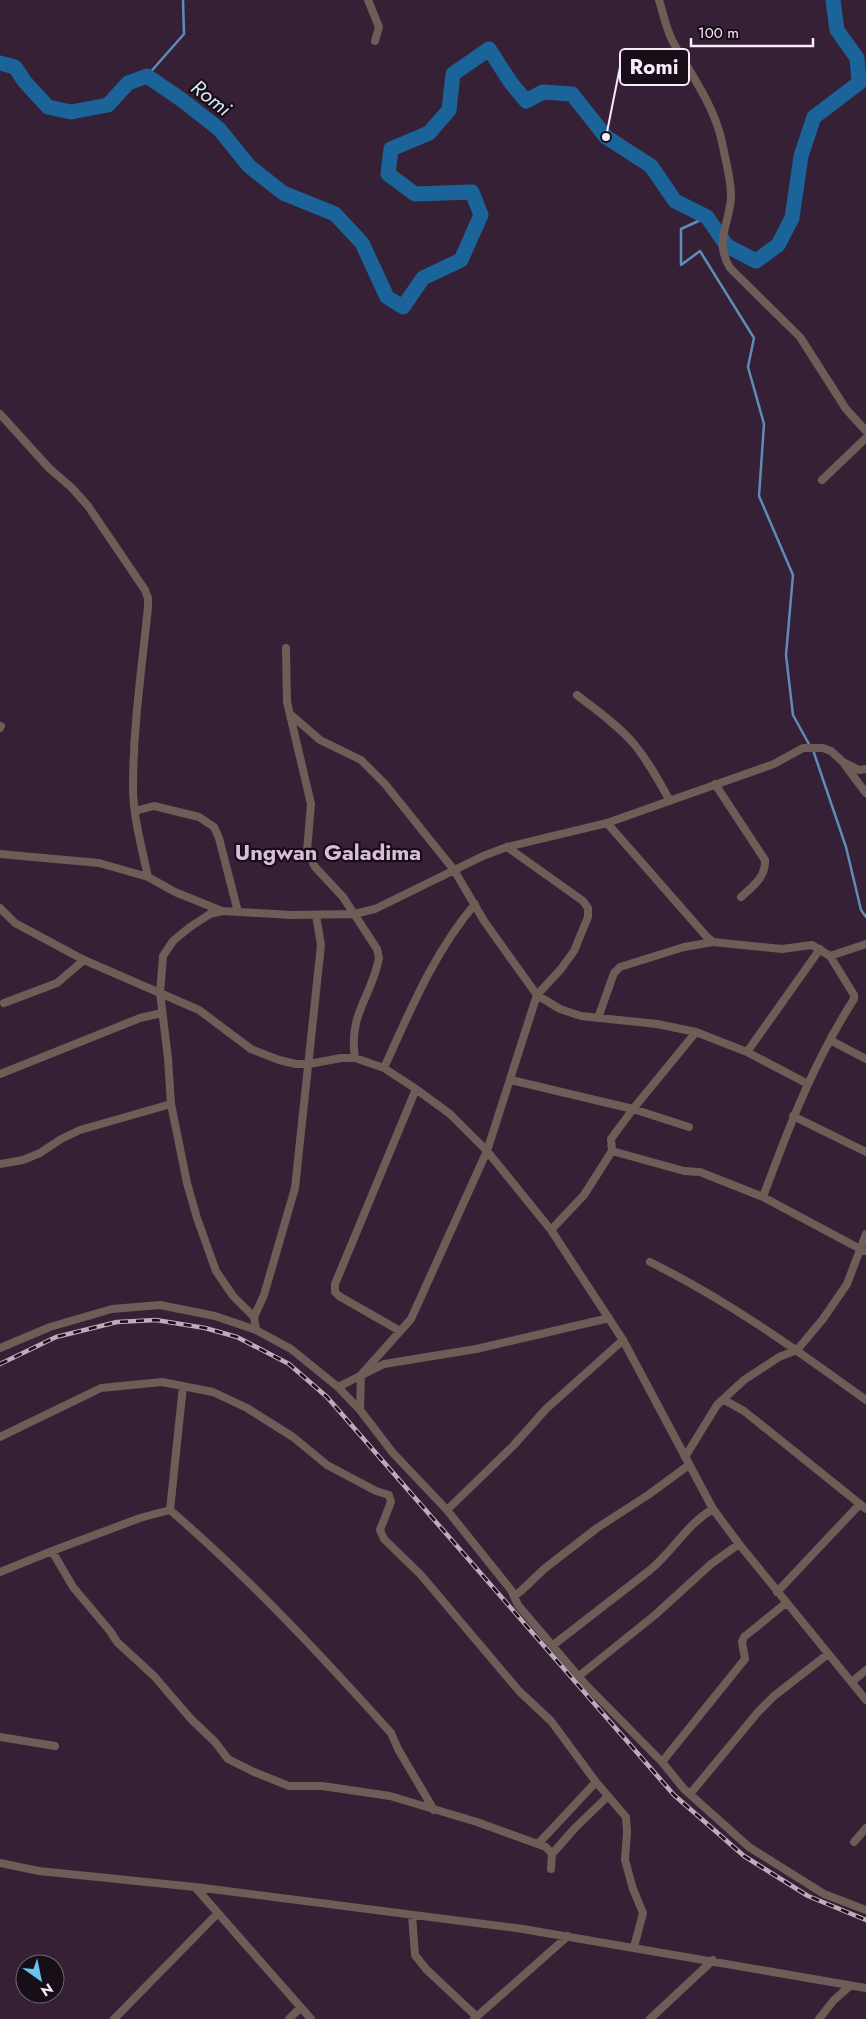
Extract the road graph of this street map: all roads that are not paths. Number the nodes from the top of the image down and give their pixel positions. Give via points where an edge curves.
1 (368, 0) edge
2 (659, 0) edge
3 (375, 41) dead end
4 (0, 414) edge
5 (866, 431) edge
6 (866, 438) edge
7 (822, 480) dead end
8 (286, 648) dead end
9 (577, 695) dead end
10 (290, 714) junction
11 (843, 762) junction
12 (866, 769) edge
13 (715, 784) junction
14 (866, 793) edge
15 (670, 801) junction
16 (135, 811) junction
17 (607, 823) junction
18 (507, 847) junction
19 (0, 854) edge
20 (454, 870) junction
21 (148, 877) junction
22 (741, 897) dead end
23 (475, 904) junction
24 (0, 908) edge
25 (222, 911) junction
26 (238, 912) junction
27 (354, 914) junction
28 (316, 915) junction
29 (713, 942) junction
30 (866, 944) edge
31 (820, 949) junction
32 (830, 956) junction
33 (84, 960) junction
34 (160, 993) junction
35 (537, 995) junction
36 (4, 1003) dead end
37 (162, 1013) junction
38 (598, 1018) junction
39 (696, 1032) junction
40 (830, 1040) junction
41 (747, 1052) junction
42 (355, 1058) junction
43 (866, 1059) edge
44 (309, 1064) junction
45 (384, 1068) junction
46 (0, 1074) edge
47 (511, 1080) junction
48 (808, 1084) junction
49 (416, 1089) junction
50 (172, 1104) junction
51 (633, 1109) junction
52 (793, 1116) junction
53 (689, 1127) dead end
54 (488, 1151) junction
55 (612, 1151) junction
56 (866, 1152) edge
57 (0, 1164) edge
58 (763, 1198) junction
59 (551, 1230) junction
60 (866, 1234) edge
61 (864, 1251) edge
62 (650, 1262) dead end
63 (254, 1318) junction
64 (609, 1318) junction
65 (256, 1330) junction
66 (400, 1331) junction
67 (623, 1340) junction
68 (0, 1348) edge
69 (797, 1350) junction
70 (361, 1375) junction
71 (183, 1386) junction
72 (338, 1387) junction
73 (866, 1400) edge
74 (721, 1401) junction
75 (360, 1410) junction
76 (0, 1437) edge
77 (685, 1457) junction
78 (689, 1465) junction
79 (863, 1506) edge
80 (713, 1509) junction
81 (170, 1510) junction
82 (447, 1510) junction
83 (739, 1544) junction
84 (52, 1551) junction
85 (0, 1572) edge
86 (777, 1592) junction
87 (514, 1596) junction
88 (786, 1603) junction
89 (552, 1646) junction
90 (828, 1654) junction
91 (866, 1670) edge
92 (579, 1676) junction
93 (852, 1682) junction
94 (866, 1700) edge
95 (0, 1736) edge
96 (55, 1746) dead end
97 (662, 1762) junction
98 (596, 1782) junction
99 (690, 1794) junction
100 (608, 1796) junction
101 (434, 1810) junction
102 (866, 1828) edge
103 (854, 1842) dead end
104 (538, 1844) junction
105 (552, 1854) junction
106 (0, 1862) edge
107 (550, 1869) dead end
108 (195, 1887) junction
109 (866, 1910) edge
110 (218, 1913) junction
111 (412, 1915) junction
112 (568, 1936) junction
113 (634, 1947) junction
114 (712, 1960) junction
115 (850, 1986) junction
116 (866, 1988) edge
117 (300, 2008) junction
118 (475, 2018) edge
119 (114, 2019) edge
120 (289, 2019) edge
121 (311, 2019) edge
122 (650, 2019) edge
123 (819, 2019) edge

1 - 3 street via 379,27
2 - 5 street via 672,39 709,104 722,140 731,199 723,234 724,258 730,268 800,337 846,409
4 - 16 street via 88,506 148,598 135,748
6 - 7 street
8 - 10 street
9 - 15 street via 633,743
10 - 20 street via 320,740 361,760 385,784
10 - 27 street via 311,804 307,851
11 - 12 street via 859,770
11 - 13 street via 824,748 803,748 774,764
11 - 14 street
13 - 15 street
13 - 22 street via 765,860 763,876
15 - 17 street
16 - 21 street
16 - 26 street via 154,806 199,817 214,827
17 - 18 street
17 - 29 street
18 - 20 street
18 - 35 street via 583,901 588,908 588,917 574,951
19 - 21 street via 99,863
20 - 23 street
20 - 27 street via 374,909
21 - 25 street
23 - 35 street
23 - 45 street via 456,927 435,962
24 - 33 street via 15,922
25 - 26 street
25 - 34 street via 210,914 174,941 163,956
26 - 28 street
27 - 28 street
27 - 42 street via 379,958 354,1025
28 - 44 street via 321,945
29 - 31 street via 782,949 812,945
29 - 38 street via 684,947 620,967 614,973
30 - 32 street
31 - 32 street
31 - 41 street
32 - 40 street via 854,995
33 - 34 street
33 - 36 street via 57,983
34 - 37 street
34 - 44 street via 199,1010 251,1049 280,1060
35 - 38 street via 560,1009
35 - 47 street
37 - 46 street via 140,1018
37 - 50 street
38 - 39 street
39 - 41 street
39 - 51 street
40 - 43 street
40 - 48 street
41 - 48 street
42 - 44 street
42 - 45 street
44 - 63 street via 295,1188
45 - 49 street
47 - 51 street
47 - 54 street
48 - 52 street
49 - 54 street via 450,1114
49 - 66 street via 335,1284 335,1292 339,1296
50 - 57 street via 80,1130 40,1153
50 - 63 street via 187,1182 216,1271
51 - 53 street
51 - 55 street via 611,1138
52 - 56 street
52 - 58 street
54 - 59 street
54 - 66 street via 411,1320
55 - 58 street via 684,1171 700,1172
55 - 59 street via 584,1195
58 - 61 street
59 - 64 street
60 - 61 street
61 - 69 street via 847,1284
62 - 69 street via 690,1282
63 - 65 street
64 - 67 street
64 - 70 street via 476,1350 384,1364
65 - 68 street via 215,1316 160,1306 112,1309 50,1327
65 - 72 street via 291,1349
66 - 70 street
67 - 77 street
67 - 82 street via 546,1409
69 - 73 street
69 - 74 street via 779,1357 744,1380
70 - 72 street
70 - 75 street
71 - 76 street via 162,1382 101,1388
71 - 81 street
71 - 98 street via 213,1392 247,1408 293,1437 327,1465 389,1496 391,1502 380,1530 384,1540 421,1575 519,1691 551,1721
72 - 75 street
74 - 77 street
74 - 79 street via 744,1411
75 - 82 street via 393,1453
77 - 78 street
78 - 80 street
78 - 87 street via 597,1528
79 - 86 street
80 - 83 street
80 - 89 street via 701,1516 663,1559
81 - 84 street
81 - 101 street via 259,1591 392,1733
82 - 87 street
83 - 86 street
83 - 92 street
84 - 85 street
84 - 101 street via 73,1588 117,1642 154,1676 228,1759 289,1786 322,1786 390,1796
86 - 88 street
87 - 89 street
88 - 90 street
88 - 97 street via 744,1636 745,1658
89 - 92 street
90 - 93 street
90 - 99 street via 758,1712
91 - 93 street
92 - 97 street
93 - 94 street
95 - 96 street
97 - 99 street
98 - 100 street
98 - 104 street
99 - 109 street via 749,1847 824,1894
100 - 105 street
100 - 113 street via 626,1817 625,1860 643,1913
101 - 104 street
102 - 103 street
104 - 105 street
105 - 107 street
106 - 108 street via 39,1871
108 - 110 street
108 - 111 street
110 - 117 street
110 - 119 street
111 - 112 street
111 - 118 street via 415,1955
112 - 113 street
112 - 118 street
113 - 114 street
114 - 115 street
114 - 122 street
115 - 116 street
115 - 123 street
117 - 120 street
117 - 121 street

